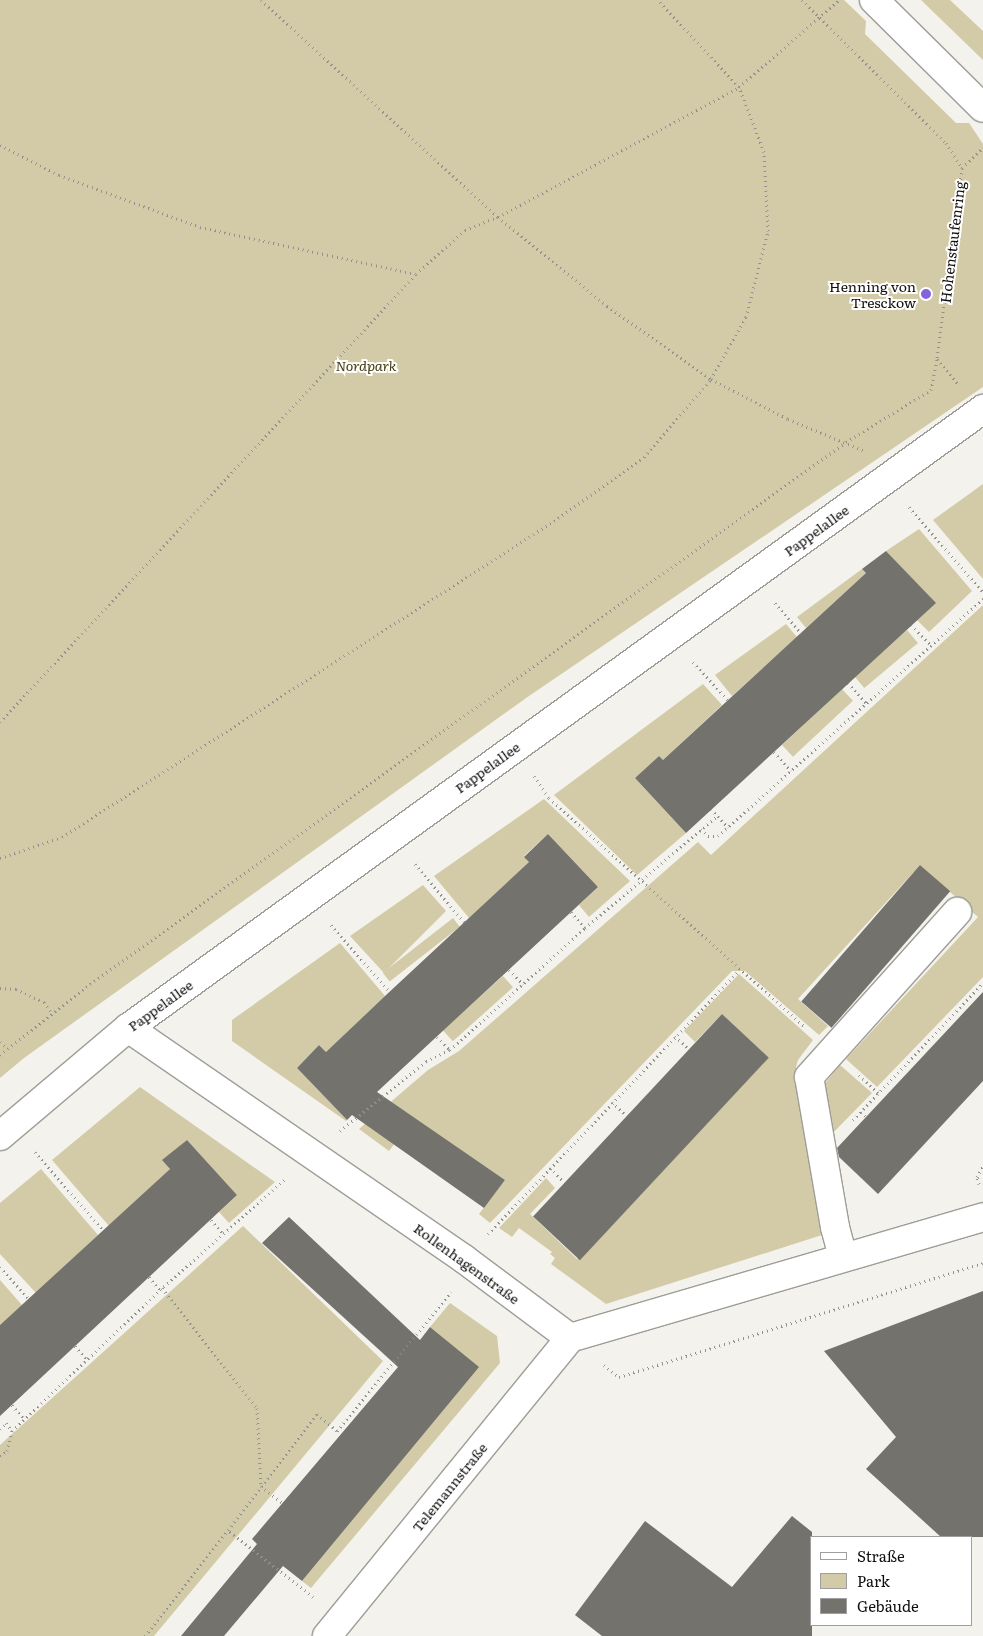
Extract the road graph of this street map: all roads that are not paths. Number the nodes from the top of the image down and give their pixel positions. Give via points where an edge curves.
1 (874, 0) edge
2 (983, 108) edge
3 (983, 410) edge
4 (957, 912) dead end
5 (128, 1028) junction
6 (6, 1131) edge
7 (983, 1217) edge
8 (843, 1257) junction
9 (570, 1338) junction
10 (333, 1628) edge

1 - 2 street
3 - 5 street, Pappelallee
4 - 8 street via 809,1077
5 - 6 street, Pappelallee
5 - 9 street, Rollenhagenstraße via 468,1263
7 - 8 street
8 - 9 street
9 - 10 street, Telemannstraße

